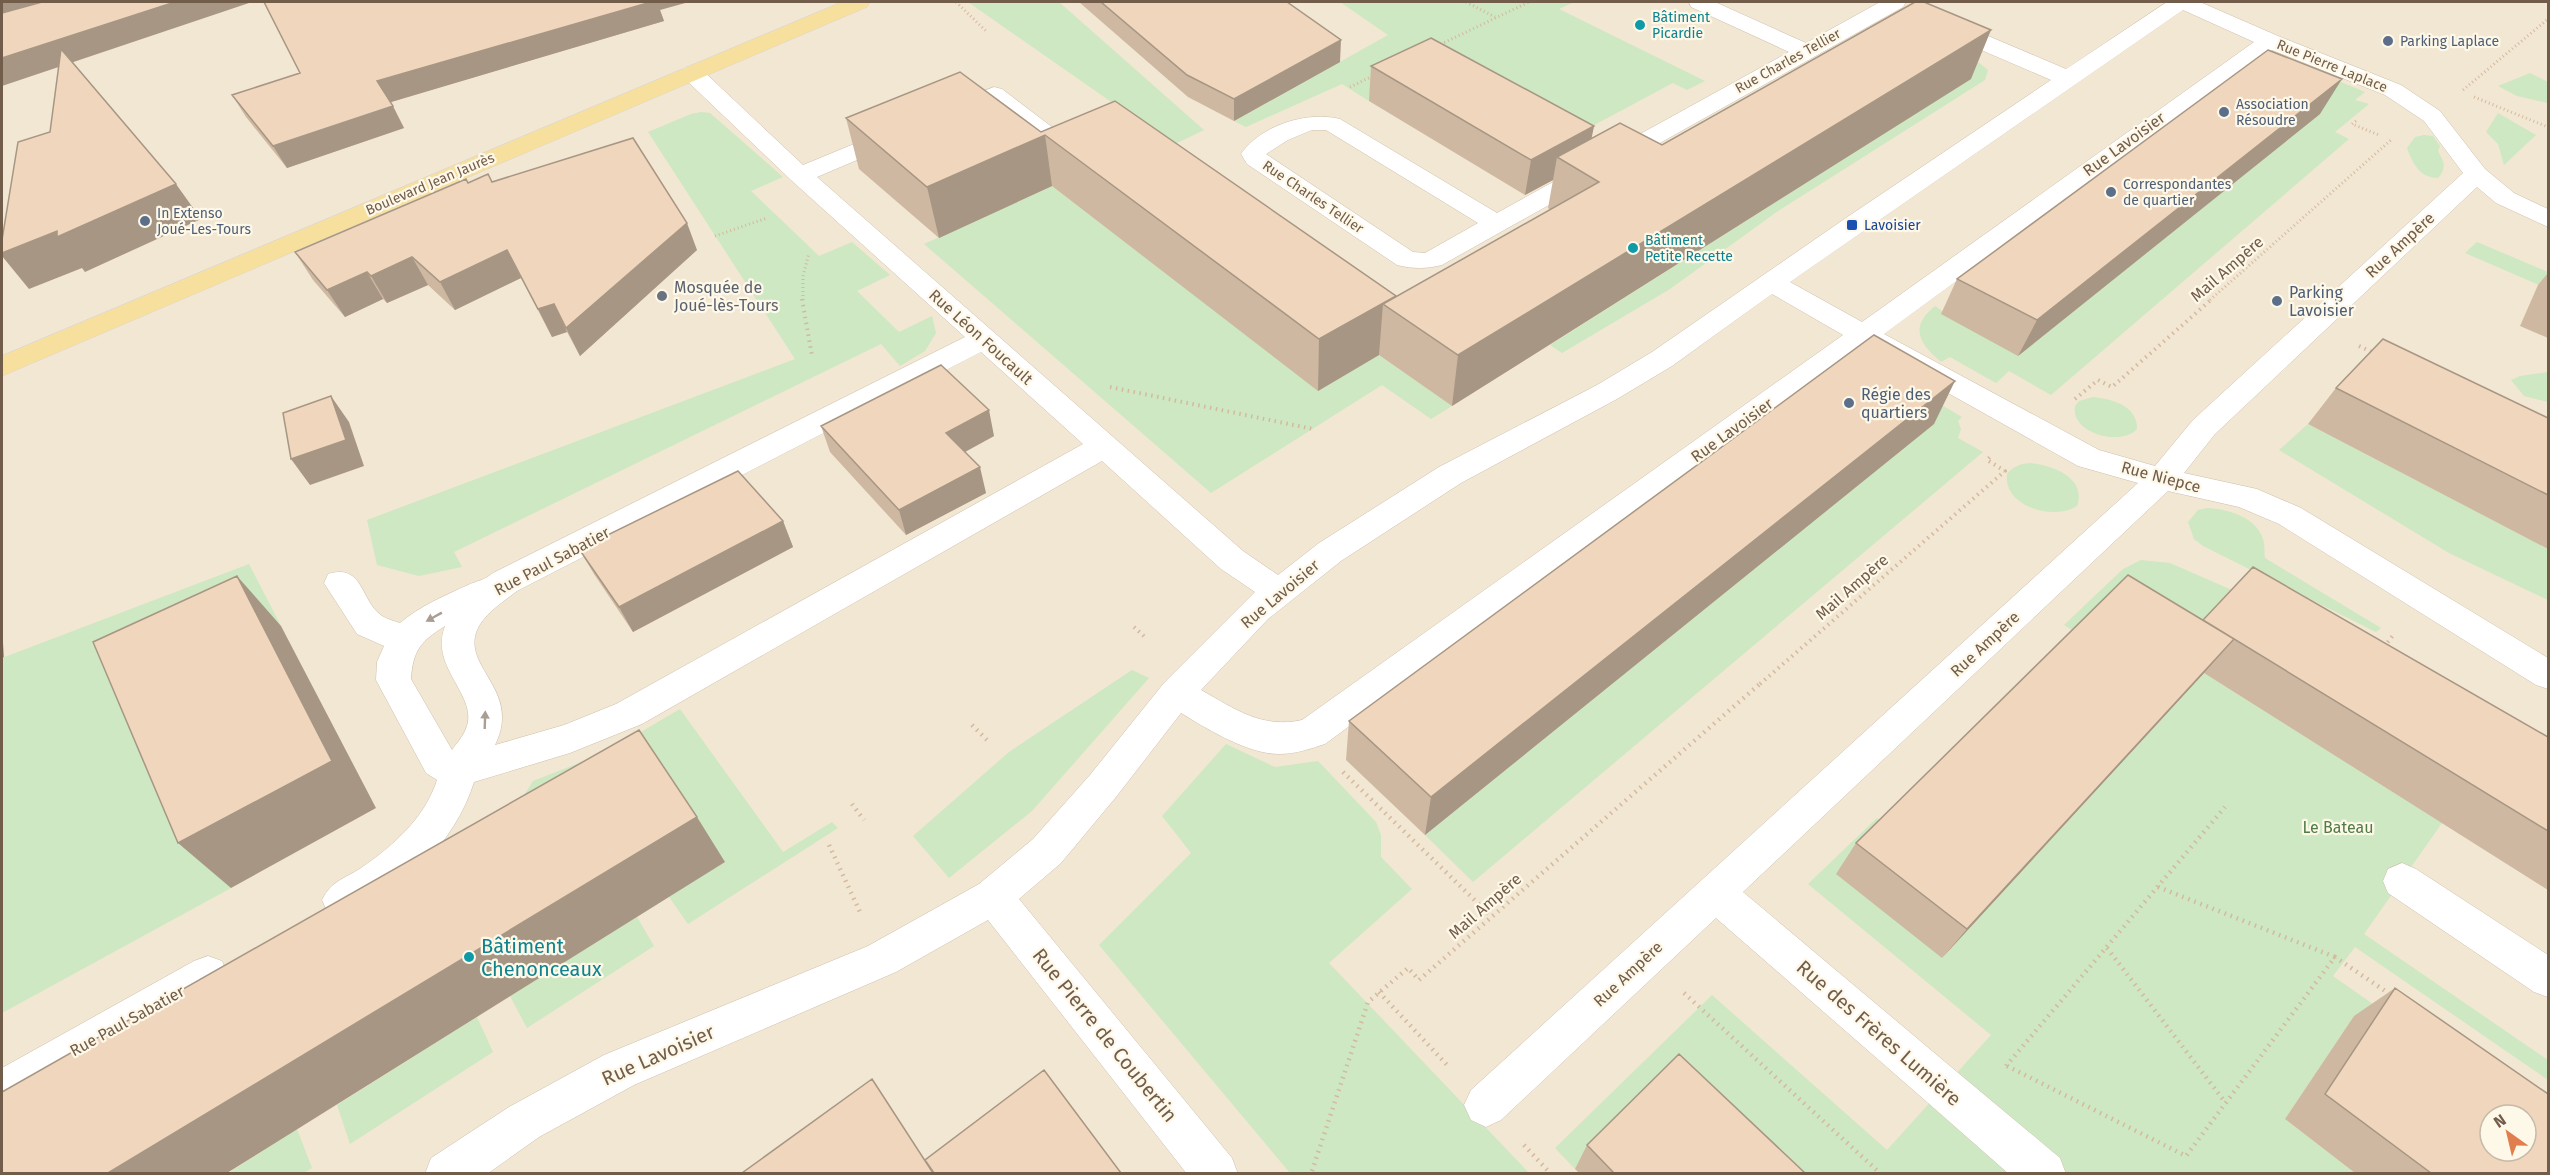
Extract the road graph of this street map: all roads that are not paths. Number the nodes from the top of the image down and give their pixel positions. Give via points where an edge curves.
1 (859, 2) edge
2 (1699, 2) edge
3 (2182, 2) edge
4 (1906, 9) edge
5 (2270, 40) junction
6 (1806, 51) junction
7 (692, 73) junction
8 (2067, 78) junction
9 (1064, 148) edge
10 (2476, 174) junction
11 (800, 175) junction
12 (2548, 219) edge
13 (1497, 224) junction
14 (1770, 282) junction
15 (1866, 334) junction
16 (984, 339) junction
17 (2, 366) edge
18 (1104, 447) junction
19 (2162, 479) junction
20 (505, 582) junction
21 (340, 583) dead end
22 (1279, 592) junction
23 (403, 639) junction
24 (2548, 675) edge
25 (1176, 693) junction
26 (459, 771) junction
27 (2402, 881) dead end
28 (1716, 892) junction
29 (993, 897) junction
30 (307, 920) edge
31 (236, 960) edge
32 (2548, 978) edge
33 (2, 1091) edge
34 (1486, 1105) dead end
35 (447, 1173) edge
36 (1216, 1173) edge
37 (2044, 1173) edge

1 - 7 main road, Boulevard Jean Jaurès
2 - 6 street
3 - 5 street, Rue Pierre Laplace
3 - 8 street, Rue Lavoisier
4 - 6 street, Rue Charles Tellier
4 - 8 street, Rue Charles Tellier
5 - 10 street, Rue Pierre Laplace via 2392,90 2432,116
5 - 15 street, Rue Lavoisier
6 - 13 street, Rue Charles Tellier
7 - 11 street, Rue Léon Foucault
7 - 17 main road, Boulevard Jean Jaurès
8 - 14 street, Rue Lavoisier
9 - 11 street via 994,94
10 - 12 street, Rue Pierre Laplace via 2505,198
10 - 19 street, Rue Ampère via 2204,427
11 - 16 street, Rue Léon Foucault
13 - 13 street, Rue Charles Tellier via 1340,128 1320,122 1301,126 1259,146 1253,154 1406,259 1433,259
14 - 15 street, Rue Niepce
14 - 22 street, Rue Lavoisier via 1616,387 1450,475 1385,515
15 - 19 street, Rue Niepce via 2089,458
15 - 25 street, Rue Lavoisier via 1311,733 1269,738
16 - 18 street, Rue Léon Foucault
16 - 20 street, Rue Paul Sabatier
18 - 22 street, Rue Léon Foucault via 1232,560
18 - 26 street via 629,714 570,738
19 - 24 street, Rue Niepce via 2246,497 2290,516
19 - 28 street, Rue Ampère
20 -> 23 street via 418,626
26 -> 20 street, Rue Paul Sabatier via 485,729 486,713 482,697 460,663 458,636 476,604
21 - 23 street via 369,625
22 - 25 street, Rue Lavoisier via 1256,610
23 - 26 street via 393,665 393,680 439,762
25 - 29 street, Rue Lavoisier via 1047,852
26 - 30 street, Rue Paul Sabatier via 436,822 406,856 368,886
27 - 32 street
28 - 34 street, Rue Ampère
28 - 37 street, Rue des Frères Lumière
29 - 35 street, Rue Lavoisier via 882,959 619,1070 524,1122
29 - 36 street, Rue Pierre de Coubertin
31 - 33 street, Rue Paul Sabatier

